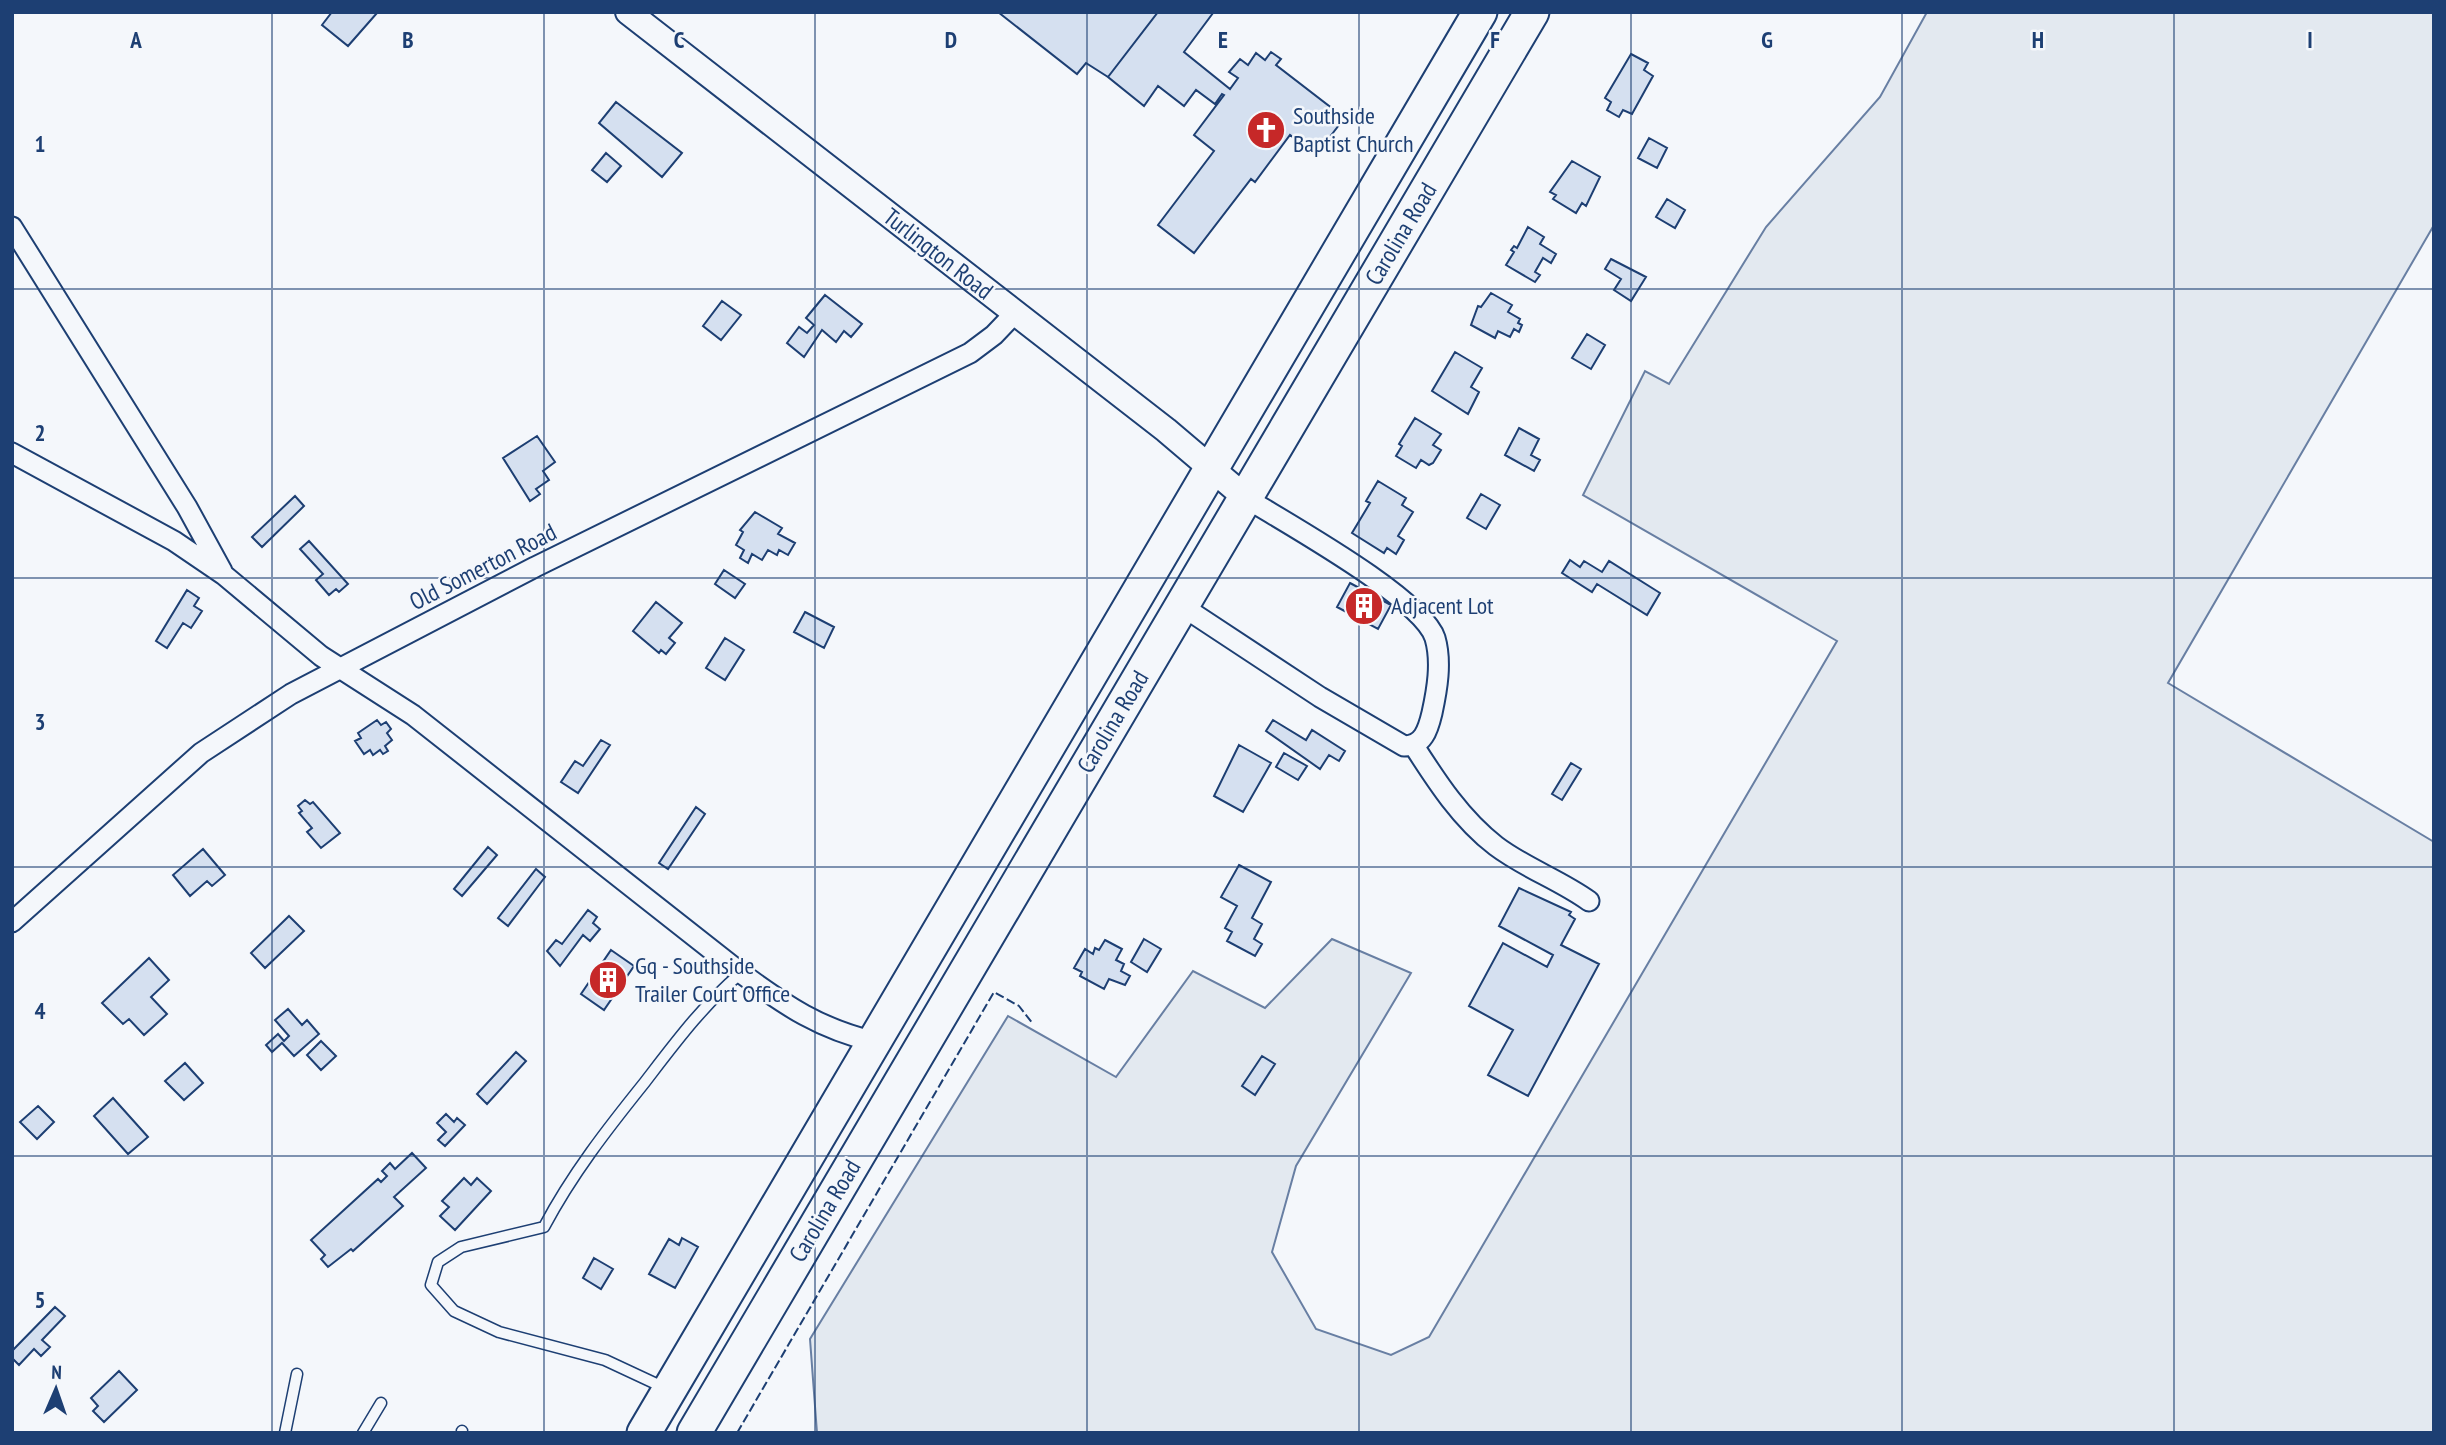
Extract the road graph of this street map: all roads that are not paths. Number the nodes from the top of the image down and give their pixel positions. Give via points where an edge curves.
1 (628, 12) edge
2 (1480, 12) edge
3 (1532, 12) edge
4 (12, 227) edge
5 (1014, 313) junction
6 (12, 453) edge
7 (1211, 469) junction
8 (1246, 498) junction
9 (224, 575) junction
10 (1182, 606) junction
11 (341, 668) junction
12 (1413, 746) junction
13 (1589, 901) dead end
14 (12, 922) edge
15 (741, 973) junction
16 (875, 1042) junction
17 (298, 1374) dead end
18 (669, 1390) junction
19 (381, 1403) dead end
20 (285, 1433) edge
21 (363, 1433) edge
22 (644, 1433) edge
23 (694, 1433) edge

1 - 5 street, Turlington Road
2 - 7 highway, Carolina Road
3 - 8 highway, Carolina Road
4 - 9 street via 187,507
5 - 7 street, Turlington Road
5 - 11 street, Old Somerton Road via 970,353
6 - 9 street via 174,541
7 - 8 street, Turlington Road
7 - 16 highway, Carolina Road
8 - 10 highway, Carolina Road
8 - 12 street via 1384,585 1410,606 1435,636 1437,692 1429,726
9 - 11 street
10 - 12 street via 1320,697 1404,746
10 - 23 highway, Carolina Road
11 - 14 street, Old Somerton Road via 240,725 201,753
11 - 15 street via 413,715
12 - 13 street via 1458,808 1496,846
15 - 16 street via 815,1023
15 - 18 lane via 710,999 625,1107 565,1188 544,1227 461,1247 438,1262 431,1286 454,1311 499,1332 605,1360
16 - 18 highway, Carolina Road
17 - 20 lane
18 - 22 highway, Carolina Road
19 - 21 lane

